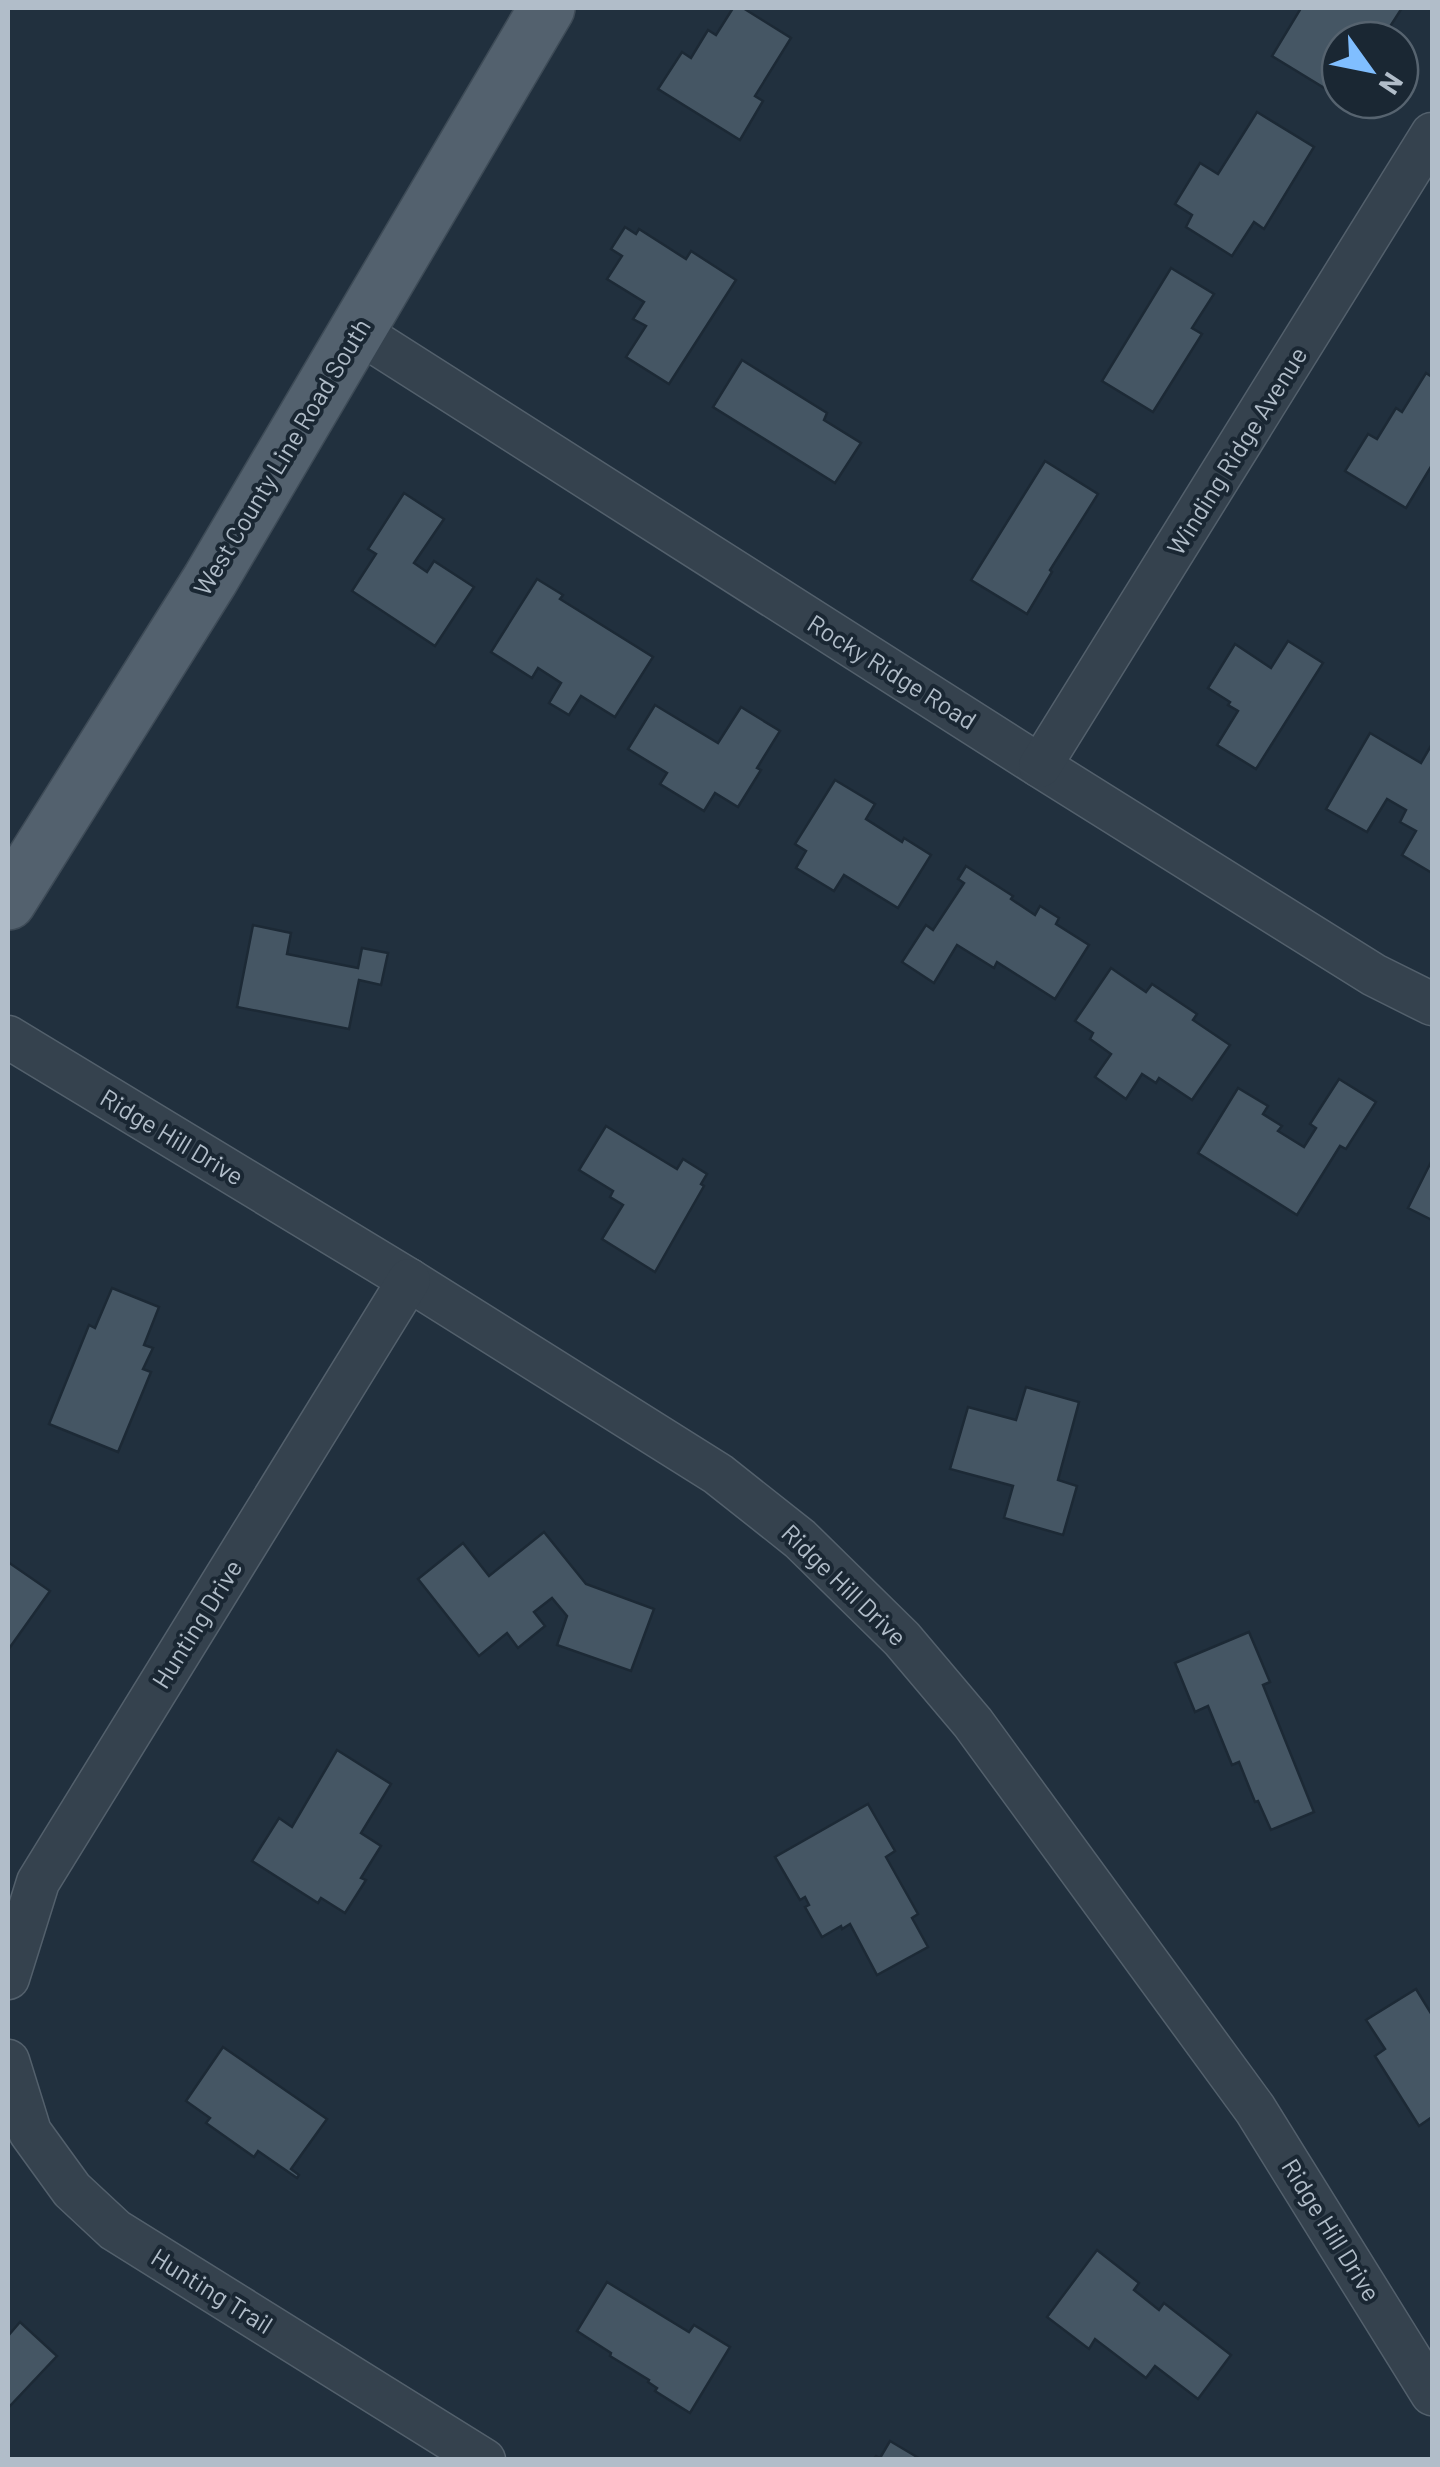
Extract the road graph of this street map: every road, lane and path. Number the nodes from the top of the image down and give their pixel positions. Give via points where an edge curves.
1 (547, 8) edge
2 (1432, 134) edge
3 (357, 332) junction
4 (1040, 766) junction
5 (8, 902) edge
6 (1432, 1004) edge
7 (8, 1037) edge
8 (409, 1280) junction
9 (8, 1978) edge
10 (8, 2060) edge
11 (1432, 2394) edge
12 (484, 2460) edge

1 - 3 main road, West County Line Road South
2 - 4 street, Winding Ridge Avenue
3 - 4 street, Rocky Ridge Road
3 - 5 main road, West County Line Road South
4 - 6 street, Rocky Ridge Road via 1374,975
7 - 8 street, Ridge Hill Drive
8 - 9 street, Hunting Drive via 38,1882
8 - 11 street, Ridge Hill Drive via 718,1474 800,1539 902,1639 973,1723 1255,2109
10 - 12 street, Hunting Trail via 30,2132 72,2190 115,2230

